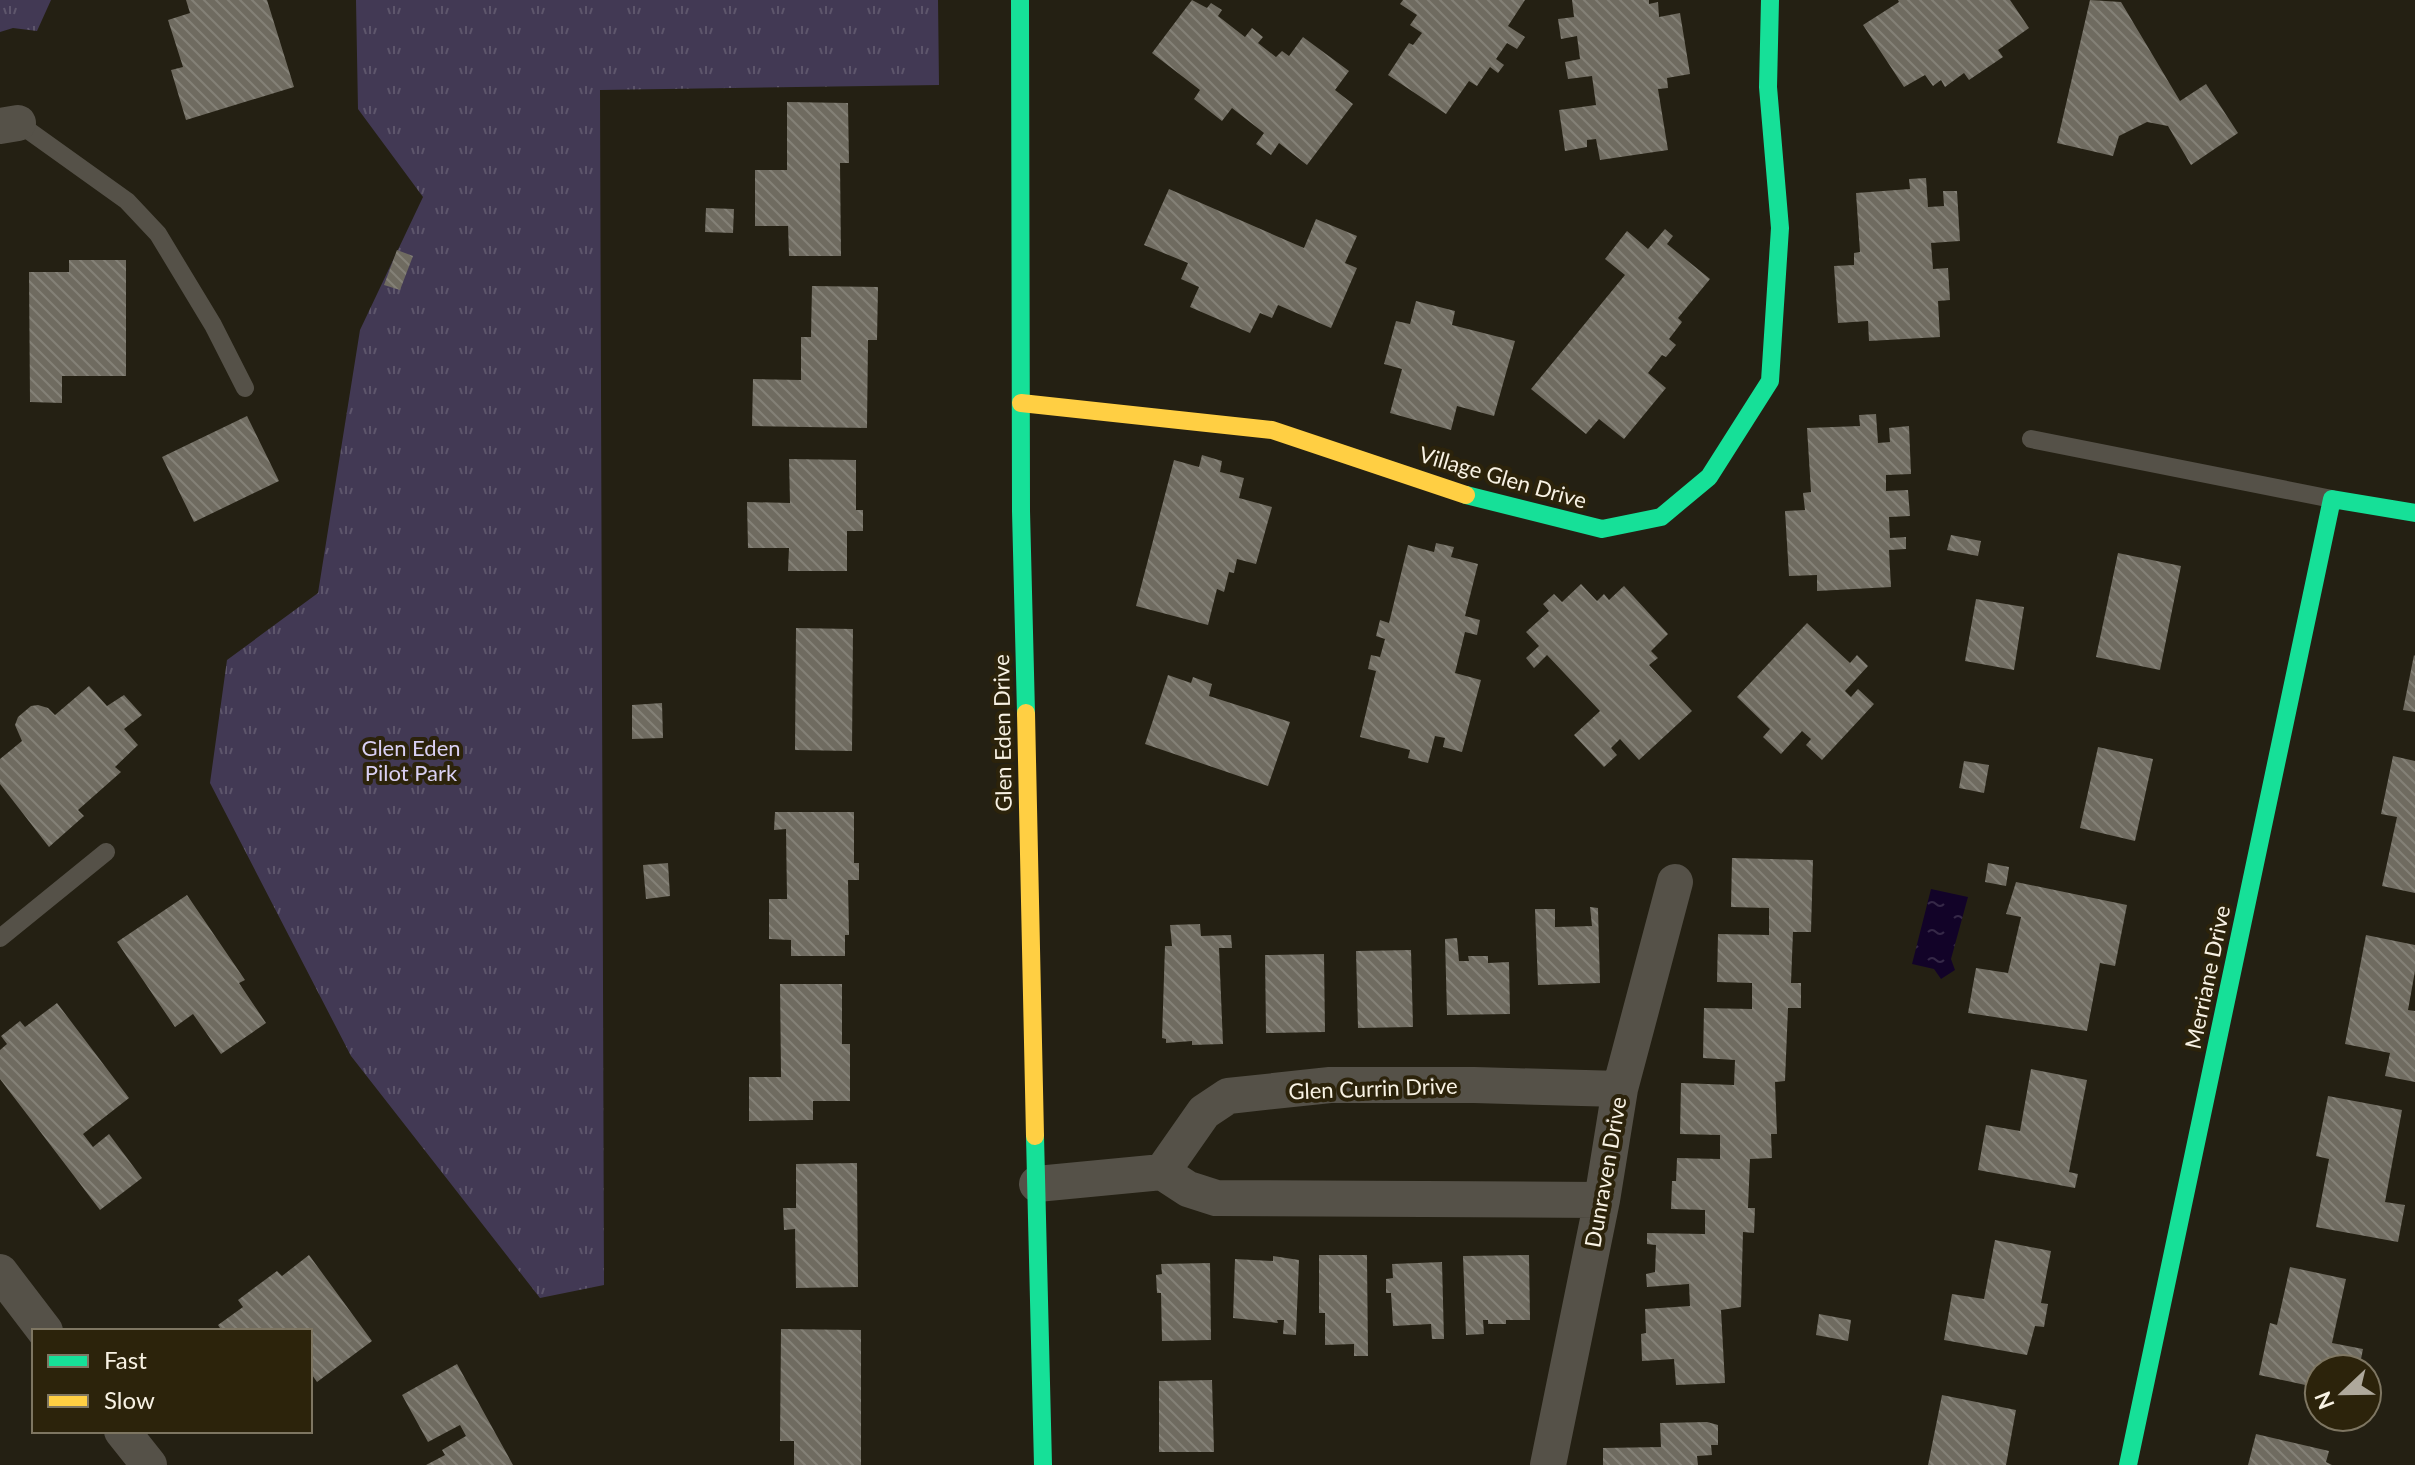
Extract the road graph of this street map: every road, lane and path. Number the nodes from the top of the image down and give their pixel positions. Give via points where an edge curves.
1 (1020, 0) edge
2 (1770, 0) edge
3 (9, 124) edge
4 (245, 388) dead end
5 (1021, 403) junction
6 (2031, 439) dead end
7 (2332, 499) junction
8 (2415, 513) edge
9 (106, 852) dead end
10 (1675, 882) dead end
11 (0, 938) edge
12 (1620, 1089) junction
13 (1162, 1172) junction
14 (1037, 1184) junction
15 (1602, 1200) junction
16 (0, 1272) edge
17 (43, 1329) edge
18 (124, 1433) edge
19 (149, 1465) edge
20 (1043, 1465) edge
21 (1548, 1465) edge
22 (2128, 1465) edge

1 - 5 street, Glen Eden Drive
2 - 5 street, Village Glen Drive via 1768,87 1780,228 1770,381 1709,477 1661,517 1602,529 1459,493 1272,430
3 - 4 lane via 127,201 158,234
5 - 14 street, Glen Eden Drive
6 - 7 lane
7 - 8 street
7 - 22 street, Merriane Drive
9 - 11 lane
10 - 12 street, Dunraven Drive
12 - 13 street, Glen Currin Drive via 1330,1085 1228,1096 1204,1112
12 - 15 street, Dunraven Drive
13 - 14 street
13 - 15 street via 1188,1189 1216,1198
14 - 20 street, Glen Eden Drive
15 - 21 street, Dunraven Drive
16 - 17 street
18 - 19 street

